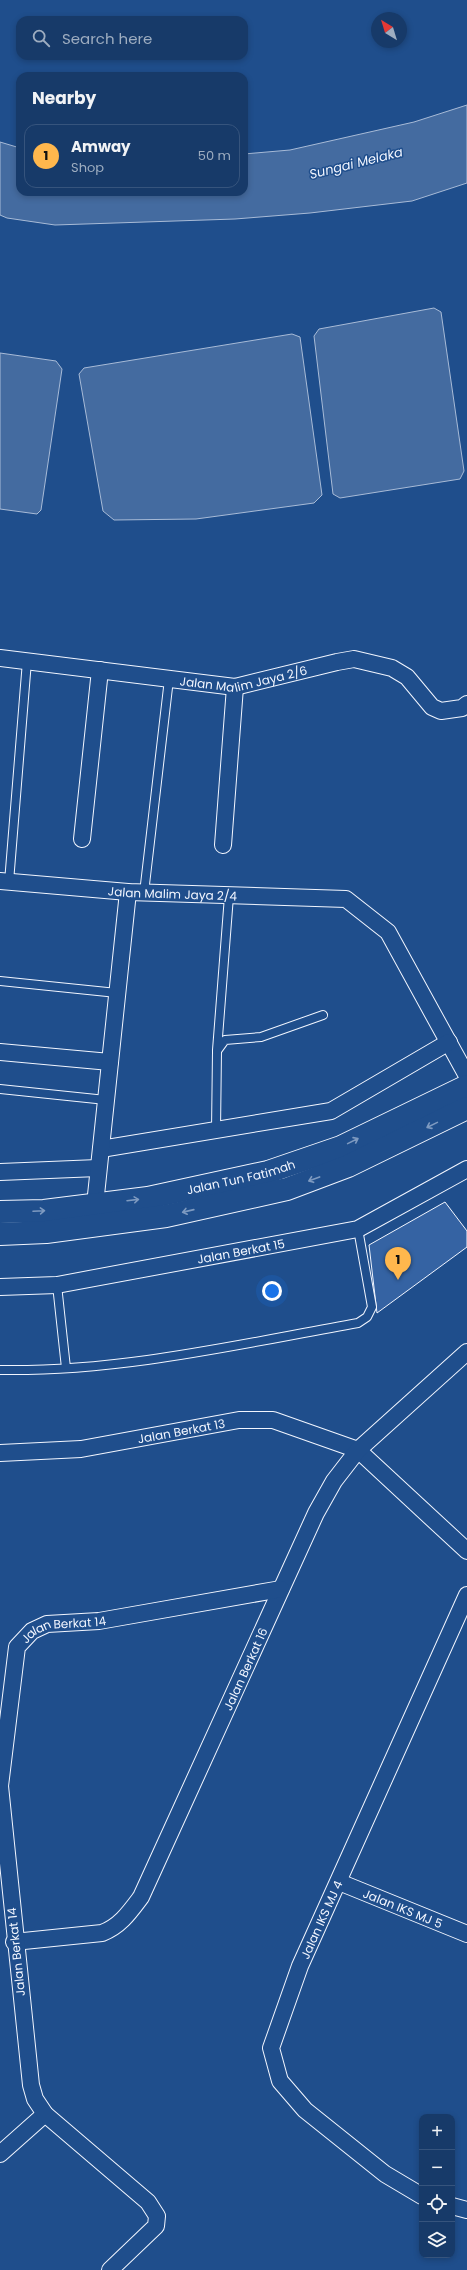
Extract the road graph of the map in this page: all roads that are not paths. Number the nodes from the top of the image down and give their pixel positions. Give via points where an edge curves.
1 (0, 658) edge
2 (27, 661) junction
3 (100, 670) junction
4 (170, 679) junction
5 (235, 687) junction
6 (467, 704) edge
7 (82, 839) dead end
8 (223, 845) dead end
9 (4, 882) edge
10 (128, 892) junction
11 (144, 893) junction
12 (229, 896) junction
13 (0, 981) edge
14 (117, 993) junction
15 (323, 1015) dead end
16 (448, 1042) junction
17 (217, 1051) junction
18 (0, 1052) edge
19 (110, 1062) junction
20 (467, 1076) edge
21 (467, 1086) edge
22 (0, 1089) edge
23 (106, 1100) junction
24 (467, 1108) edge
25 (216, 1130) junction
26 (100, 1149) junction
27 (98, 1168) junction
28 (467, 1170) edge
29 (0, 1172) edge
30 (0, 1212) edge
31 (94, 1215) junction
32 (358, 1230) junction
33 (0, 1234) edge
34 (57, 1285) junction
35 (0, 1287) edge
36 (467, 1352) edge
37 (66, 1368) junction
38 (0, 1370) edge
39 (358, 1450) junction
40 (0, 1453) edge
41 (467, 1551) edge
42 (281, 1589) junction
43 (467, 1595) edge
44 (339, 1882) junction
45 (467, 1934) edge
46 (14, 1942) junction
47 (45, 2114) junction
48 (0, 2154) edge
49 (419, 2194) edge
50 (455, 2207) edge
51 (467, 2210) edge
52 (110, 2270) edge

1 - 2 street, Jalan Malim Jaya 2/6
2 - 3 street, Jalan Malim Jaya 2/6
2 - 9 lane
3 - 4 street, Jalan Malim Jaya 2/6
3 - 7 street
4 - 5 street, Jalan Malim Jaya 2/6
4 - 11 lane
5 - 6 street, Jalan Malim Jaya 2/6 via 354,660 392,668 407,677 432,707 441,711 462,708
5 - 8 street
9 - 10 street, Jalan Malim Jaya 2/4
10 - 11 street, Jalan Malim Jaya 2/4
10 - 14 street
11 - 12 street, Jalan Malim Jaya 2/4
12 - 16 street, Jalan Malim Jaya 2/4 via 346,899 388,932
12 - 17 lane
13 - 14 lane
14 - 19 street
15 - 17 lane via 261,1037 225,1040
16 - 20 street
16 - 25 street via 331,1111
17 - 25 lane
18 - 19 street
19 - 23 street
31 -> 21 main road, Jalan Tun Fatimah via 163,1195 282,1168 341,1147
22 - 23 lane
23 - 26 street
24 -> 31 main road, Jalan Tun Fatimah via 348,1166 287,1189 166,1216
25 - 26 street
26 - 27 street
27 - 29 street
27 - 31 street
28 - 32 street, Jalan Berkat 15
30 -> 31 main road, Jalan Tun Fatimah via 44,1211
31 - 33 main road, Jalan Tun Fatimah via 46,1232
32 - 34 street, Jalan Berkat 15
32 - 37 lane via 372,1307 367,1317 358,1323 149,1361
34 - 35 street, Jalan Berkat 15
34 - 37 lane
36 - 39 street, Jalan Berkat 16
37 - 38 lane
39 - 40 street, Jalan Berkat 13 via 284,1422 255,1419 81,1449
39 - 41 street
39 - 42 street, Jalan Berkat 16 via 325,1496
42 - 46 street, Jalan Berkat 16 via 141,1897 114,1929 102,1933
42 - 46 street, Jalan Berkat 14 via 99,1621 47,1624 32,1631 17,1647 0,1786
43 - 44 street, Jalan IKS MJ 4
44 - 45 street, Jalan IKS MJ 5
44 - 49 street, Jalan IKS MJ 4 via 300,1966 271,2048 280,2081 305,2110 385,2174
46 - 47 street, Jalan Berkat 14 via 31,2085 35,2099
47 - 48 street
47 - 52 street, Jalan Berkat 14 via 148,2202 157,2216 156,2226
50 - 51 street

